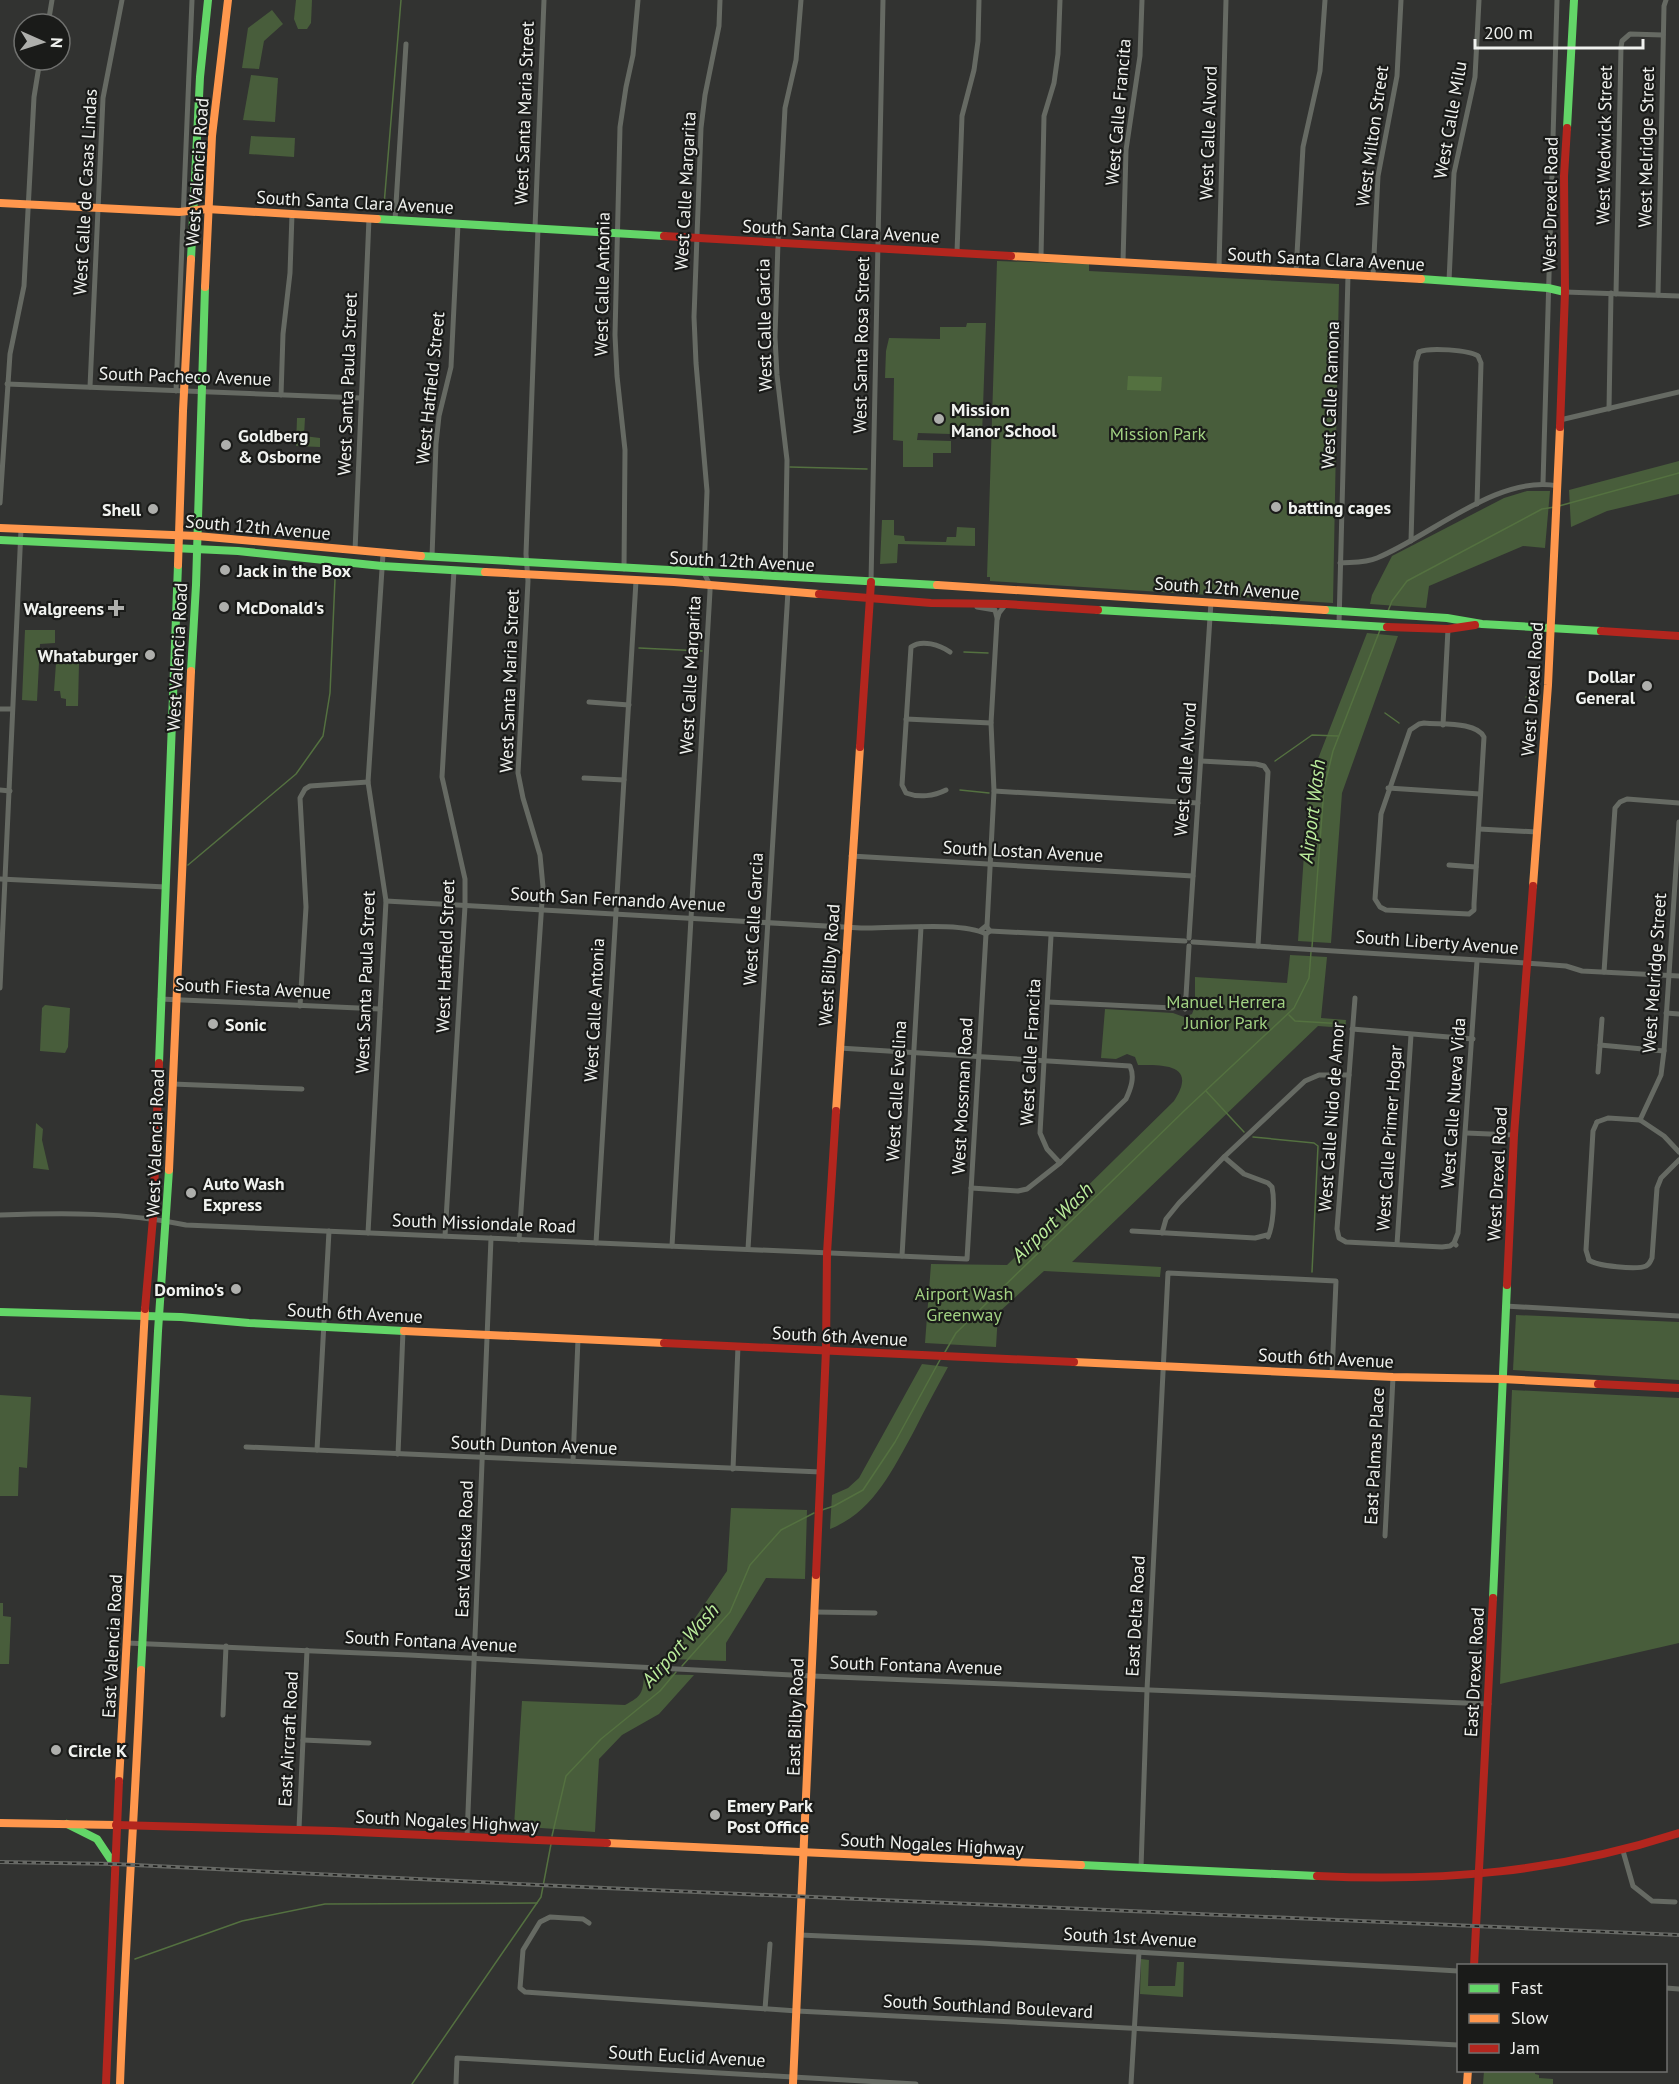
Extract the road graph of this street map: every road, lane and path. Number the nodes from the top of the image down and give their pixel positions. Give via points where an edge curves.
1 (122, 0) edge
2 (192, 0) edge
3 (208, 0) edge
4 (228, 0) edge
5 (544, 0) edge
6 (638, 0) edge
7 (720, 0) edge
8 (801, 0) edge
9 (884, 0) edge
10 (979, 0) edge
11 (1060, 0) edge
12 (1142, 0) edge
13 (1226, 0) edge
14 (1325, 0) edge
15 (1401, 0) edge
16 (1479, 0) edge
17 (1557, 0) edge
18 (1574, 0) edge
19 (1666, 0) edge
20 (1663, 34) junction
21 (406, 44) dead end
22 (38, 72) edge
23 (0, 203) edge
24 (29, 204) junction
25 (99, 209) junction
26 (207, 209) junction
27 (194, 210) junction
28 (183, 212) junction
29 (292, 214) junction
30 (369, 218) junction
31 (395, 220) junction
32 (458, 224) junction
33 (536, 228) junction
34 (618, 233) junction
35 (698, 237) junction
36 (778, 242) junction
37 (878, 248) junction
38 (957, 252) junction
39 (1041, 257) junction
40 (1124, 262) junction
41 (1219, 267) junction
42 (1296, 272) junction
43 (1348, 275) junction
44 (1373, 276) junction
45 (1449, 281) junction
46 (1548, 288) junction
47 (1564, 292) junction
48 (1613, 293) junction
49 (1658, 295) junction
50 (1679, 296) edge
51 (1484, 350) dead end
52 (1478, 356) junction
53 (7, 384) junction
54 (90, 387) junction
55 (180, 391) junction
56 (203, 391) junction
57 (1679, 392) edge
58 (282, 395) junction
59 (361, 398) junction
60 (1609, 409) junction
61 (1560, 420) junction
62 (1543, 483) junction
63 (1558, 486) junction
64 (0, 503) edge
65 (1477, 504) junction
66 (0, 528) edge
67 (21, 529) junction
68 (180, 535) junction
69 (197, 536) junction
70 (0, 540) edge
71 (20, 541) junction
72 (1411, 541) junction
73 (179, 547) junction
74 (331, 548) junction
75 (197, 549) junction
76 (355, 551) junction
77 (382, 554) junction
78 (432, 557) junction
79 (313, 559) junction
80 (526, 563) junction
81 (1340, 563) junction
82 (382, 566) junction
83 (624, 569) junction
84 (454, 570) junction
85 (705, 573) junction
86 (528, 575) junction
87 (785, 578) junction
88 (636, 581) junction
89 (871, 582) junction
90 (710, 585) junction
91 (985, 588) junction
92 (788, 591) junction
93 (869, 598) junction
94 (1211, 602) junction
95 (970, 604) junction
96 (984, 604) junction
97 (1006, 604) junction
98 (1339, 611) junction
99 (1210, 618) junction
100 (997, 620) junction
101 (1339, 624) junction
102 (1482, 624) junction
103 (1448, 629) junction
104 (1552, 629) junction
105 (1679, 636) edge
106 (951, 652) dead end
107 (589, 702) dead end
108 (629, 705) junction
109 (0, 709) edge
110 (12, 710) junction
111 (174, 714) junction
112 (188, 715) junction
113 (906, 719) junction
114 (991, 723) junction
115 (1443, 725) junction
116 (1201, 761) junction
117 (584, 778) dead end
118 (624, 780) junction
119 (368, 782) junction
120 (1388, 788) junction
121 (0, 790) edge
122 (946, 790) dead end
123 (10, 791) junction
124 (994, 791) junction
125 (1480, 794) junction
126 (1198, 803) junction
127 (1679, 803) edge
128 (1679, 822) edge
129 (1479, 829) junction
130 (1537, 832) junction
131 (851, 856) junction
132 (990, 864) junction
133 (1449, 865) dead end
134 (1476, 867) junction
135 (1193, 876) junction
136 (3, 879) edge
137 (166, 886) junction
138 (181, 887) junction
139 (386, 901) junction
140 (465, 906) junction
141 (541, 909) junction
142 (615, 914) junction
143 (691, 918) junction
144 (768, 923) junction
145 (847, 927) junction
146 (921, 927) junction
147 (986, 930) junction
148 (1051, 936) junction
149 (1189, 942) junction
150 (1258, 946) junction
151 (1478, 961) junction
152 (1527, 963) junction
153 (1604, 972) junction
154 (1668, 975) junction
155 (1679, 976) edge
156 (0, 988) edge
157 (1355, 998) dead end
158 (160, 999) junction
159 (176, 1000) junction
160 (1048, 1002) junction
161 (300, 1006) junction
162 (380, 1009) junction
163 (1666, 1013) junction
164 (1679, 1014) edge
165 (1602, 1019) dead end
166 (1352, 1029) junction
167 (1411, 1035) junction
168 (1473, 1039) junction
169 (1600, 1045) junction
170 (839, 1048) junction
171 (1664, 1051) junction
172 (913, 1052) junction
173 (979, 1056) junction
174 (1044, 1059) junction
175 (1598, 1072) dead end
176 (1348, 1075) junction
177 (172, 1084) junction
178 (302, 1089) dead end
179 (1640, 1120) junction
180 (1466, 1133) junction
181 (1514, 1135) junction
182 (1679, 1152) edge
183 (1224, 1157) junction
184 (1679, 1160) edge
185 (1060, 1163) junction
186 (971, 1188) junction
187 (0, 1215) edge
188 (153, 1218) junction
189 (167, 1222) junction
190 (1132, 1230) dead end
191 (329, 1231) junction
192 (368, 1233) junction
193 (1162, 1233) junction
194 (445, 1236) junction
195 (491, 1238) junction
196 (519, 1240) junction
197 (596, 1243) junction
198 (1397, 1244) junction
199 (672, 1246) junction
200 (748, 1250) junction
201 (827, 1253) junction
202 (902, 1256) junction
203 (967, 1259) joint
204 (1648, 1264) junction
205 (1653, 1270) dead end
206 (1505, 1306) junction
207 (0, 1312) edge
208 (1679, 1316) edge
209 (144, 1317) junction
210 (159, 1317) junction
211 (323, 1325) junction
212 (403, 1331) junction
213 (488, 1335) junction
214 (578, 1339) junction
215 (738, 1346) junction
216 (826, 1350) junction
217 (1163, 1366) junction
218 (1332, 1374) junction
219 (1393, 1377) junction
220 (1502, 1379) junction
221 (1679, 1388) edge
222 (246, 1447) dead end
223 (317, 1450) junction
224 (398, 1454) junction
225 (483, 1458) junction
226 (573, 1461) junction
227 (733, 1469) junction
228 (821, 1472) junction
229 (134, 1502) junction
230 (149, 1502) junction
231 (1385, 1536) dead end
232 (815, 1612) junction
233 (875, 1613) dead end
234 (127, 1642) junction
235 (142, 1643) junction
236 (226, 1646) junction
237 (308, 1650) junction
238 (474, 1658) junction
239 (812, 1676) junction
240 (1147, 1690) junction
241 (1489, 1704) junction
242 (223, 1715) dead end
243 (303, 1740) junction
244 (369, 1743) dead end
245 (0, 1823) edge
246 (67, 1824) junction
247 (116, 1825) junction
248 (134, 1825) junction
249 (299, 1829) junction
250 (1679, 1833) edge
251 (467, 1837) junction
252 (1623, 1851) junction
253 (804, 1853) junction
254 (114, 1864) junction
255 (1141, 1868) junction
256 (1477, 1873) junction
257 (1675, 1902) dead end
258 (590, 1923) dead end
259 (800, 1935) junction
260 (770, 1944) dead end
261 (1139, 1952) junction
262 (1474, 1964) edge
263 (110, 1968) junction
264 (124, 1969) junction
265 (1457, 1971) edge
266 (765, 2009) junction
267 (797, 2011) junction
268 (1134, 2028) junction
269 (1457, 2045) edge
270 (794, 2080) edge
271 (106, 2084) edge
272 (120, 2084) edge
273 (456, 2084) edge
274 (916, 2084) edge
275 (1131, 2084) edge

1 - 25 street, West Calle de Casas Lindas via 104,98
2 - 28 street, West Valencia Road
3 - 27 main road, West Valencia Road
4 - 26 main road, West Valencia Road
5 - 33 street, West Santa Maria Street
6 - 34 street, West Calle Antonia via 620,128
7 - 35 street, West Calle Margarita via 701,128
8 - 36 street, West Calle Garcia via 796,60 785,108
9 - 37 street, West Santa Rosa Street
10 - 38 street via 977,51 962,116
11 - 39 street via 1054,83 1044,116
12 - 40 street, West Calle Francita via 1140,56 1126,150
13 - 41 street, West Calle Alvord
14 - 42 street via 1320,71 1303,147
15 - 44 street, West Milton Street via 1397,76 1378,176
16 - 45 street, West Calle Milu via 1476,77 1454,173
17 - 46 street, West Drexel Road
18 - 47 main road, West Drexel Road via 1564,176
19 - 20 street, West Melridge Street
20 - 48 street, West Wedwick Street via 1623,34
20 - 49 street, West Melridge Street
21 - 31 street
22 - 24 street
23 - 24 main road, South Santa Clara Avenue
24 - 25 main road, South Santa Clara Avenue
24 - 53 street via 24,286
25 - 28 main road, South Santa Clara Avenue
25 - 54 street, West Calle de Casas Lindas
26 - 27 main road, South Santa Clara Avenue
26 - 29 main road, South Santa Clara Avenue
26 - 56 main road, West Valencia Road
27 - 28 main road, South Santa Clara Avenue
27 - 55 main road, West Valencia Road
28 - 55 street, West Valencia Road
29 - 30 main road, South Santa Clara Avenue
29 - 58 street
30 - 31 main road, South Santa Clara Avenue
30 - 59 street, West Santa Paula Street
31 - 32 main road, South Santa Clara Avenue
32 - 33 main road, South Santa Clara Avenue
32 - 78 street, West Hatfield Street via 451,367 436,444
33 - 34 main road, South Santa Clara Avenue
33 - 80 street, West Santa Maria Street
34 - 35 main road, South Santa Clara Avenue
34 - 83 street, West Calle Antonia via 615,335 626,450
35 - 36 main road, South Santa Clara Avenue
35 - 85 street, West Calle Margarita via 694,317 707,491
36 - 37 main road, South Santa Clara Avenue
36 - 87 street, West Calle Garcia via 775,337 787,460
37 - 38 main road, South Santa Clara Avenue
37 - 89 street, West Santa Rosa Street
38 - 39 main road, South Santa Clara Avenue
39 - 40 main road, South Santa Clara Avenue
40 - 41 main road, South Santa Clara Avenue
41 - 42 main road, South Santa Clara Avenue
42 - 43 main road, South Santa Clara Avenue
43 - 44 main road, South Santa Clara Avenue
43 - 81 street, West Calle Ramona
44 - 45 main road, South Santa Clara Avenue
45 - 46 main road, South Santa Clara Avenue
46 - 47 main road, South Santa Clara Avenue
46 - 62 street, West Drexel Road
47 - 48 street, South Santa Clara Avenue
47 - 61 main road, West Drexel Road
48 - 49 street, South Santa Clara Avenue
48 - 60 street, West Wedwick Street
49 - 50 street, South Santa Clara Avenue
51 - 52 street
52 - 65 street via 1481,363
52 - 72 street via 1471,352 1416,349
53 - 54 street, South Pacheco Avenue
53 - 64 street
54 - 55 street, South Pacheco Avenue
55 - 56 street, South Pacheco Avenue
55 - 68 main road, West Valencia Road
56 - 58 street, South Pacheco Avenue
56 - 69 main road, West Valencia Road
57 - 60 street
58 - 59 street, South Pacheco Avenue
59 - 76 street, West Santa Paula Street
60 - 61 street
61 - 63 main road, West Drexel Road
62 - 63 street
62 - 65 street via 1508,490
63 - 104 main road, West Drexel Road
65 - 72 street
66 - 67 main road, South 12th Avenue
67 - 68 main road, South 12th Avenue
67 - 71 street
68 - 69 main road, South 12th Avenue
68 - 73 main road, West Valencia Road
69 - 74 main road, South 12th Avenue
69 - 75 main road, West Valencia Road
70 - 71 main road, South 12th Avenue
71 - 73 main road, South 12th Avenue
71 - 110 street
72 - 81 street via 1374,560
73 - 75 main road, South 12th Avenue
73 - 111 main road, West Valencia Road
74 - 76 main road, South 12th Avenue
74 - 79 main road via 316,553
75 - 79 main road, South 12th Avenue
75 - 112 main road, West Valencia Road
76 - 77 main road, South 12th Avenue
77 - 78 main road, South 12th Avenue
77 - 82 street, West Santa Paula Street
78 - 80 main road, South 12th Avenue
79 - 82 main road, South 12th Avenue
80 - 83 main road, South 12th Avenue
80 - 86 street, West Santa Maria Street
81 - 98 street, West Calle Ramona
82 - 84 main road, South 12th Avenue
82 - 119 street, West Santa Paula Street
83 - 85 main road, South 12th Avenue
84 - 86 main road, South 12th Avenue
84 - 140 street, West Hatfield Street via 442,777 465,879
85 - 87 main road, South 12th Avenue
85 - 90 street, West Calle Margarita
86 - 88 main road, South 12th Avenue
86 - 141 street, West Santa Maria Street via 518,774 540,855
87 - 89 main road, South 12th Avenue
88 - 90 main road, South 12th Avenue
88 - 108 street, West Calle Antonia
89 - 91 main road, South 12th Avenue
89 - 93 main road, West Bilby Road
90 - 92 main road, South 12th Avenue
90 - 143 street, West Calle Margarita
91 - 94 main road, South 12th Avenue
91 - 96 main road
92 - 93 main road, South 12th Avenue
92 - 144 street, West Calle Garcia
93 - 95 main road, South 12th Avenue
93 - 131 main road, West Bilby Road
94 - 98 main road, South 12th Avenue
94 - 99 street, West Calle Alvord
95 - 96 main road, South 12th Avenue
95 - 100 street via 995,610
96 - 97 main road, South 12th Avenue
97 - 99 main road, South 12th Avenue
97 - 100 street
98 - 101 street, West Calle Ramona
98 - 102 main road, South 12th Avenue
99 - 101 main road, South 12th Avenue
99 - 116 street, West Calle Alvord
100 - 114 street, West Mossman Road
101 - 103 main road, South 12th Avenue
102 - 103 main road, South 12th Avenue
102 - 104 main road, South 12th Avenue
103 - 115 street
104 - 105 main road, South 12th Avenue
104 - 130 main road, West Drexel Road
106 - 113 street via 927,644 911,647
107 - 108 street
108 - 118 street, West Calle Antonia
109 - 110 street
110 - 123 street
111 - 112 main road
111 - 137 main road, West Valencia Road
112 - 138 main road, West Valencia Road
113 - 114 street
113 - 122 street via 903,793 935,796
114 - 124 street, West Mossman Road
115 - 120 street via 1419,724 1410,730
115 - 125 street via 1469,726 1483,732
116 - 126 street, West Calle Alvord
116 - 150 street via 1268,767
117 - 118 street
118 - 142 street, West Calle Antonia
119 - 139 street, West Santa Paula Street
119 - 161 street via 314,786 305,789 300,802 306,907
120 - 125 street
120 - 134 street via 1381,814 1377,905 1386,910 1469,914 1474,904
121 - 123 street
123 - 136 street
124 - 126 street
124 - 132 street, West Mossman Road
125 - 129 street
126 - 135 street, West Calle Alvord
127 - 153 street via 1631,799 1618,802 1614,812
128 - 154 street, West Melridge Street
129 - 130 street
129 - 134 street
130 - 152 main road, West Drexel Road
131 - 132 street, South Lostan Avenue
131 - 145 main road, West Bilby Road
132 - 135 street, South Lostan Avenue
132 - 147 street, West Mossman Road
133 - 134 street
135 - 149 street, West Calle Alvord
136 - 137 street
136 - 156 street
137 - 138 main road
137 - 158 main road, West Valencia Road
138 - 159 main road, West Valencia Road
139 - 140 street, South San Fernando Avenue
139 - 162 street, West Santa Paula Street
140 - 141 street, South San Fernando Avenue
140 - 194 street, West Hatfield Street
141 - 142 street, South San Fernando Avenue
141 - 196 street, West Santa Maria Street
142 - 143 street, South San Fernando Avenue
142 - 197 street, West Calle Antonia
143 - 144 street, South San Fernando Avenue
143 - 199 street, West Calle Margarita
144 - 145 street, South San Fernando Avenue
144 - 200 street, West Calle Garcia
145 - 146 street, South Liberty Avenue
145 - 170 main road, West Bilby Road
146 - 147 street, South Liberty Avenue
146 - 172 street, West Calle Evelina
147 - 148 street, South Liberty Avenue
147 - 173 street, West Mossman Road
148 - 149 street, South Liberty Avenue
148 - 160 street, West Calle Francita
149 - 150 street, South Liberty Avenue
149 - 160 street, West Calle Alvord via 1184,1007
150 - 151 street, South Liberty Avenue
151 - 152 street, South Liberty Avenue
151 - 168 street, West Calle Nueva Vida
152 - 153 street, South Liberty Avenue
152 - 181 main road, West Drexel Road
153 - 154 street, South Liberty Avenue
154 - 155 street, South Liberty Avenue
154 - 163 street, West Melridge Street
157 - 166 street, West Calle Nido de Amor
158 - 159 street, South Fiesta Avenue
158 - 188 main road, West Valencia Road
159 - 161 street, South Fiesta Avenue
159 - 177 main road, West Valencia Road
160 - 174 street, West Calle Francita
161 - 162 street, South Fiesta Avenue
162 - 192 street, West Santa Paula Street
163 - 164 street
163 - 171 street, West Melridge Street
165 - 169 street
166 - 167 street
166 - 176 street, West Calle Nido de Amor
167 - 168 street
167 - 198 street, West Calle Primer Hogar
168 - 180 street, West Calle Nueva Vida
169 - 171 street
169 - 175 street
170 - 172 street
170 - 201 main road, West Bilby Road
171 - 179 street, West Melridge Street via 1661,1076
172 - 173 street
172 - 202 street, West Calle Evelina
173 - 174 street
173 - 186 street, West Mossman Road
174 - 185 street, West Calle Francita via 1040,1133 1047,1149
174 - 185 street via 1129,1064 1133,1074 1125,1099
176 - 183 street via 1319,1075 1305,1081
176 - 198 street, West Calle Nido de Amor via 1339,1238 1346,1242
177 - 178 street
177 - 189 main road, West Valencia Road
179 - 182 street
179 - 204 street via 1595,1120 1586,1262 1640,1267
180 - 181 street
180 - 198 street, West Calle Nueva Vida via 1455,1244
181 - 206 main road, West Drexel Road
183 - 193 street via 1166,1219
183 - 193 street via 1244,1174 1273,1186 1268,1237
184 - 204 street via 1661,1178 1657,1188 1652,1258
185 - 186 street via 1027,1189
186 - 203 street, West Mossman Road
187 - 188 street, South Missiondale Road via 62,1213
188 - 189 street, South Missiondale Road
188 - 209 main road, West Valencia Road
189 - 191 street, South Missiondale Road
189 - 210 main road, West Valencia Road
190 - 193 street
191 - 192 street, South Missiondale Road
191 - 211 street
192 - 194 street, South Missiondale Road
194 - 195 street, South Missiondale Road
195 - 196 street, South Missiondale Road
195 - 213 street, East Valeska Road
196 - 197 street, South Missiondale Road
197 - 199 street, South Missiondale Road
199 - 200 street, South Missiondale Road
200 - 201 street, South Missiondale Road
201 - 202 street, South Missiondale Road
201 - 216 main road, West Bilby Road
202 - 203 street, South Missiondale Road
204 - 205 street
206 - 208 street
206 - 220 main road, West Drexel Road
207 - 209 main road, South 6th Avenue
209 - 210 main road, South 6th Avenue
209 - 229 main road, East Valencia Road
210 - 211 main road, South 6th Avenue
210 - 230 main road, East Valencia Road
211 - 212 main road, South 6th Avenue
211 - 223 street
212 - 213 main road, South 6th Avenue
212 - 224 street
213 - 214 main road, South 6th Avenue
213 - 225 street, East Valeska Road
214 - 215 main road, South 6th Avenue
214 - 226 street
215 - 216 main road, South 6th Avenue
215 - 227 street
216 - 217 main road, South 6th Avenue
216 - 228 main road, East Bilby Road
217 - 218 main road, South 6th Avenue
217 - 218 street, East Delta Road via 1168,1273 1336,1281
217 - 240 street, East Delta Road
218 - 219 main road, South 6th Avenue
219 - 220 main road, South 6th Avenue
219 - 231 street, East Palmas Place
220 - 221 main road, South 6th Avenue
220 - 241 main road, East Drexel Road
222 - 223 street, South Dunton Avenue
223 - 224 street, South Dunton Avenue
224 - 225 street, South Dunton Avenue
225 - 226 street, South Dunton Avenue
225 - 238 street, East Valeska Road
226 - 227 street, South Dunton Avenue
227 - 228 street, South Dunton Avenue
228 - 232 main road, East Bilby Road
229 - 230 main road
229 - 234 main road, East Valencia Road
230 - 235 main road, East Valencia Road
232 - 233 street
232 - 239 main road, East Bilby Road
234 - 235 street, South Fontana Avenue
234 - 247 main road, East Valencia Road
235 - 236 street, South Fontana Avenue
235 - 248 main road, East Valencia Road
236 - 237 street, South Fontana Avenue
236 - 242 street
237 - 238 street, South Fontana Avenue
237 - 243 street, East Aircraft Road
238 - 239 street, South Fontana Avenue
238 - 251 street, East Valeska Road
239 - 240 street, South Fontana Avenue
239 - 253 main road, East Bilby Road
240 - 241 street, South Fontana Avenue
240 - 255 street, East Delta Road
241 - 256 main road, East Drexel Road
243 - 244 street
243 - 249 street, East Aircraft Road
245 - 246 main road, South Nogales Highway
246 - 247 main road, South Nogales Highway
246 - 254 main road via 97,1839
247 - 248 main road, South Nogales Highway
247 - 254 main road, East Valencia Road
248 - 249 main road, South Nogales Highway
248 - 264 main road, East Valencia Road
249 - 251 main road, South Nogales Highway
250 - 252 main road, South Nogales Highway
251 - 253 main road, South Nogales Highway
252 - 256 main road, South Nogales Highway
252 - 257 street via 1634,1886 1652,1901
253 - 255 main road, South Nogales Highway
253 - 259 main road, East Bilby Road
254 - 263 main road, East Valencia Road
255 - 256 main road, South Nogales Highway via 1373,1878
256 - 262 main road, East Drexel Road
258 - 266 street, South Southland Boulevard via 583,1919 546,1918 540,1922 524,1950 519,1987 525,1992
259 - 261 street, South 1st Avenue
259 - 267 main road, East Bilby Road
260 - 266 street
261 - 265 street, South 1st Avenue
261 - 268 street
263 - 264 main road
263 - 271 main road, East Valencia Road
264 - 272 main road, East Valencia Road
266 - 267 street, South Southland Boulevard
267 - 268 street, South Southland Boulevard
267 - 270 main road, East Bilby Road
268 - 269 street, South Southland Boulevard
268 - 275 street
270 - 273 street, South Euclid Avenue via 457,2058
270 - 274 street, South Euclid Avenue

